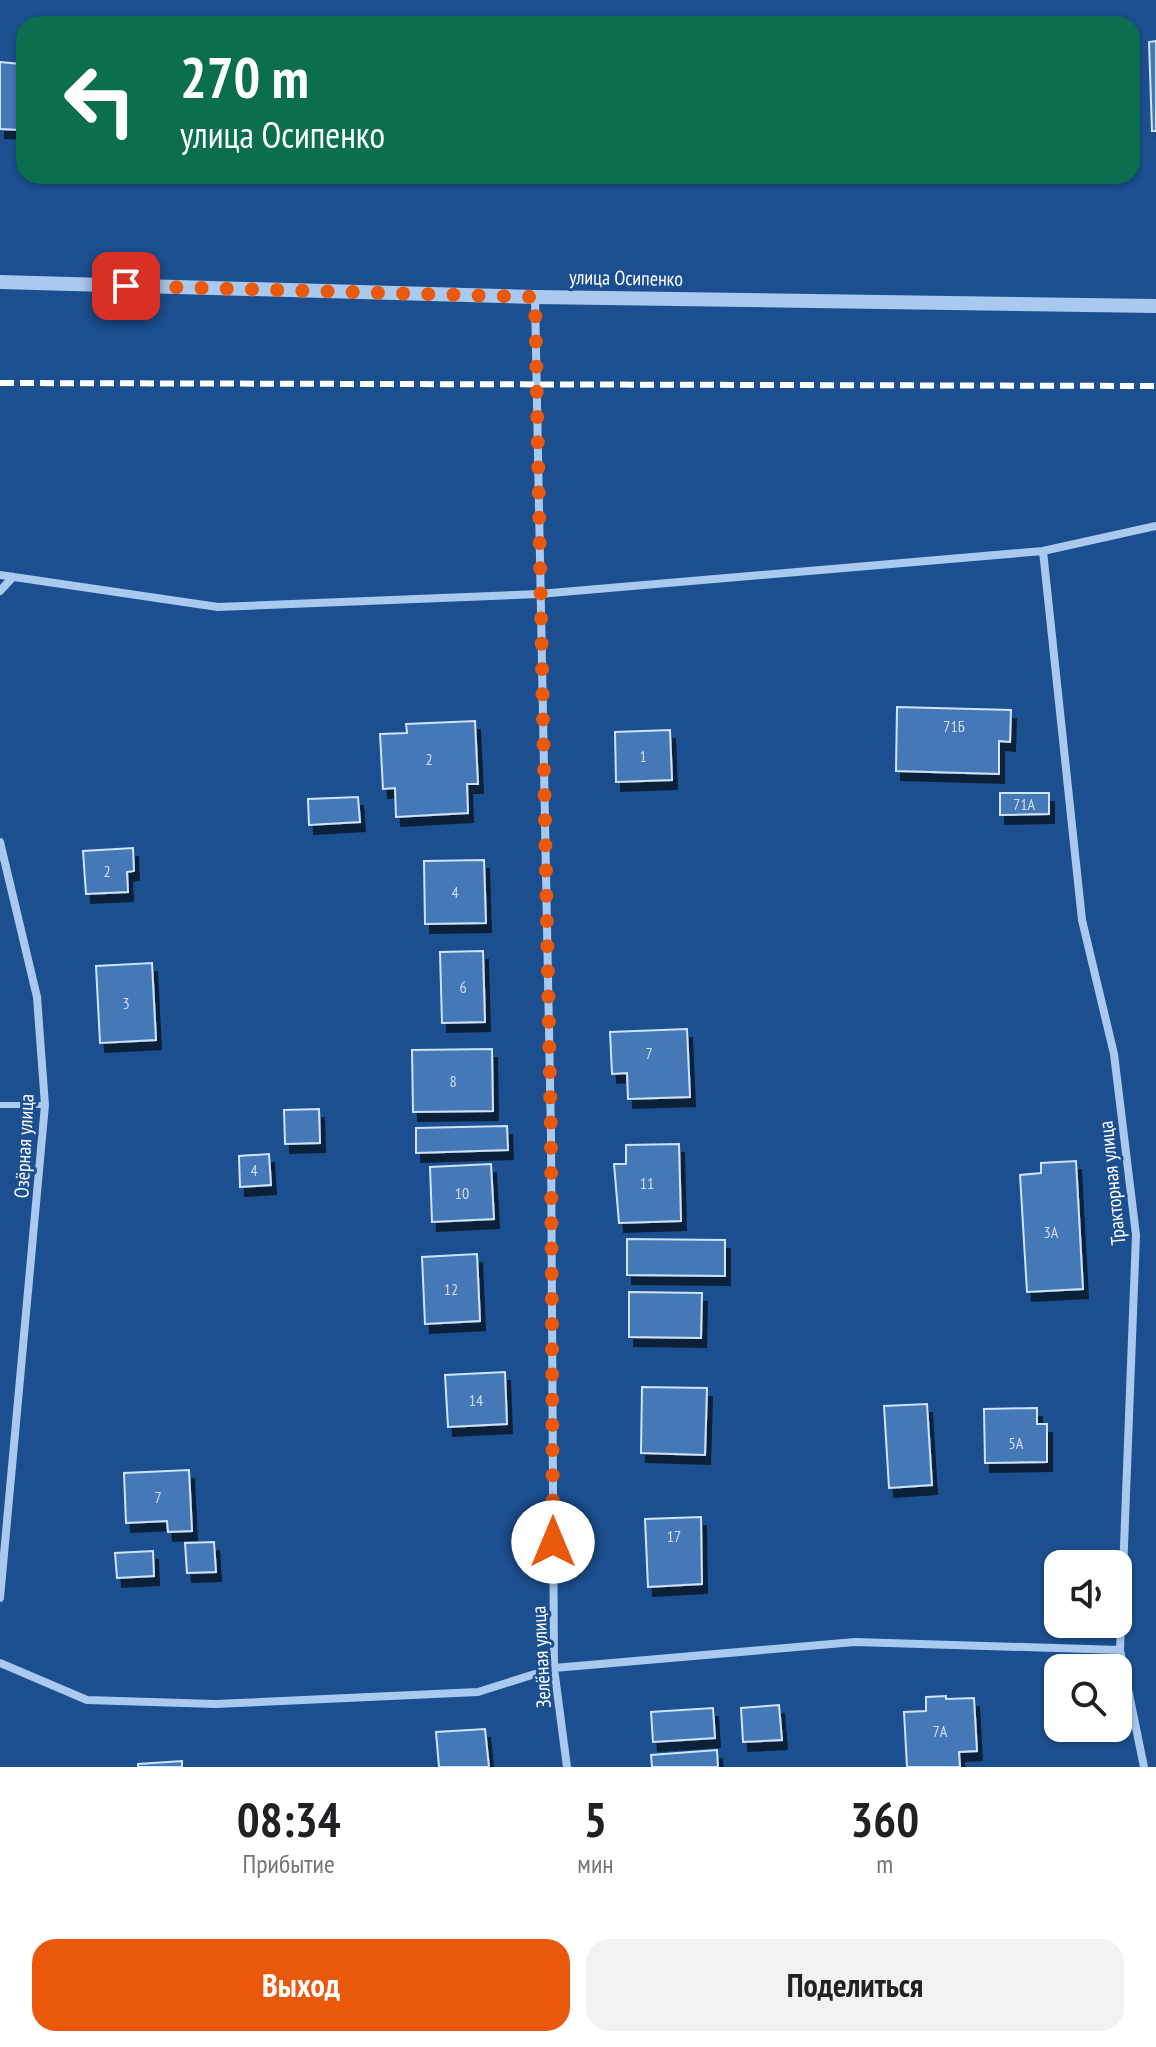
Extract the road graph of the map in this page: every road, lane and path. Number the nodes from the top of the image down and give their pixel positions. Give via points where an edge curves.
1 (0, 282) edge
2 (535, 297) junction
3 (1156, 306) edge
4 (1156, 526) edge
5 (1043, 551) junction
6 (0, 575) edge
7 (13, 577) junction
8 (0, 591) edge
9 (539, 594) junction
10 (0, 842) edge
11 (0, 1105) edge
12 (45, 1105) junction
13 (0, 1598) edge
14 (1120, 1650) junction
15 (0, 1663) edge
16 (554, 1668) junction
17 (567, 1767) edge
18 (1144, 1767) edge

1 - 2 street, улица Осипенко
2 - 3 street, улица Осипенко
2 - 9 street, Зелёная улица
4 - 5 street
5 - 9 street
5 - 14 street, Тракторная улица via 1082,920 1114,1054 1136,1235
6 - 7 street
7 - 8 street
7 - 9 street via 218,607
9 - 16 street, Зелёная улица via 551,1119
10 - 12 street, Озёрная улица via 37,997
11 - 12 lane
12 - 13 street, Озёрная улица
14 - 16 street via 855,1642
14 - 18 street, Тракторная улица
15 - 16 street via 87,1700 215,1704 478,1692
16 - 17 street, Зелёная улица

